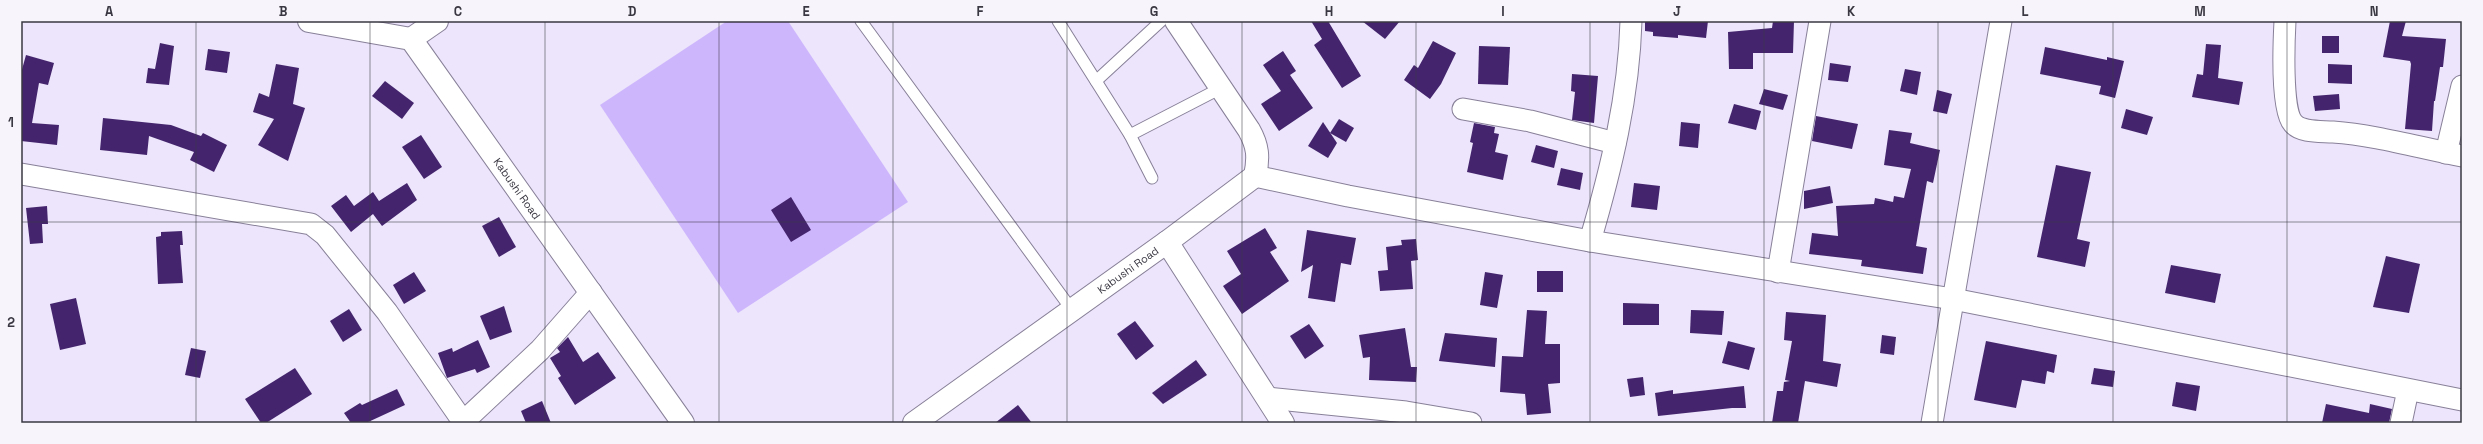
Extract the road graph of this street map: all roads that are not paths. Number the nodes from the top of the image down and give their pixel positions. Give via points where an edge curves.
1 (309, 21) edge
2 (437, 21) edge
3 (861, 21) edge
4 (1058, 21) edge
5 (1631, 21) edge
6 (1820, 21) edge
7 (2001, 21) edge
8 (2285, 21) edge
9 (1175, 22) edge
10 (411, 39) junction
11 (1096, 81) junction
12 (2462, 86) edge
13 (1221, 88) junction
14 (1463, 109) dead end
15 (1130, 135) junction
16 (1616, 143) junction
17 (2454, 154) edge
18 (21, 174) edge
19 (1255, 176) junction
20 (1152, 178) dead end
21 (1590, 241) junction
22 (1167, 242) junction
23 (1778, 272) junction
24 (591, 292) junction
25 (1954, 299) junction
26 (1072, 310) junction
27 (2408, 390) junction
28 (2460, 393) edge
29 (1268, 398) junction
30 (463, 423) edge
31 (682, 423) edge
32 (914, 423) edge
33 (1283, 423) edge
34 (1471, 423) edge
35 (1932, 423) edge
36 (2401, 423) edge

1 - 10 main road
2 - 10 main road
3 - 26 lane
4 - 11 lane
5 - 16 street via 1627,81
6 - 23 street
7 - 25 street
8 - 17 street via 2283,53 2287,106 2293,124 2304,129 2346,133
9 - 11 lane
9 - 13 main road
10 - 24 main road, Kabushi Road
11 - 15 lane
12 - 17 street
13 - 15 lane
13 - 19 main road via 1257,144 1259,160
14 - 16 street via 1530,121
15 - 20 lane
16 - 21 street
18 - 30 street via 311,224 325,235 387,312
19 - 21 street
19 - 22 main road
21 - 23 street
22 - 26 main road, Kabushi Road
22 - 29 main road, Kabushi Road
23 - 25 street
24 - 30 street via 553,336
24 - 31 main road, Kabushi Road
25 - 27 street
25 - 35 street
26 - 32 main road, Kabushi Road
27 - 28 street
27 - 36 street
29 - 33 main road, Kabushi Road
29 - 34 street via 1406,412

